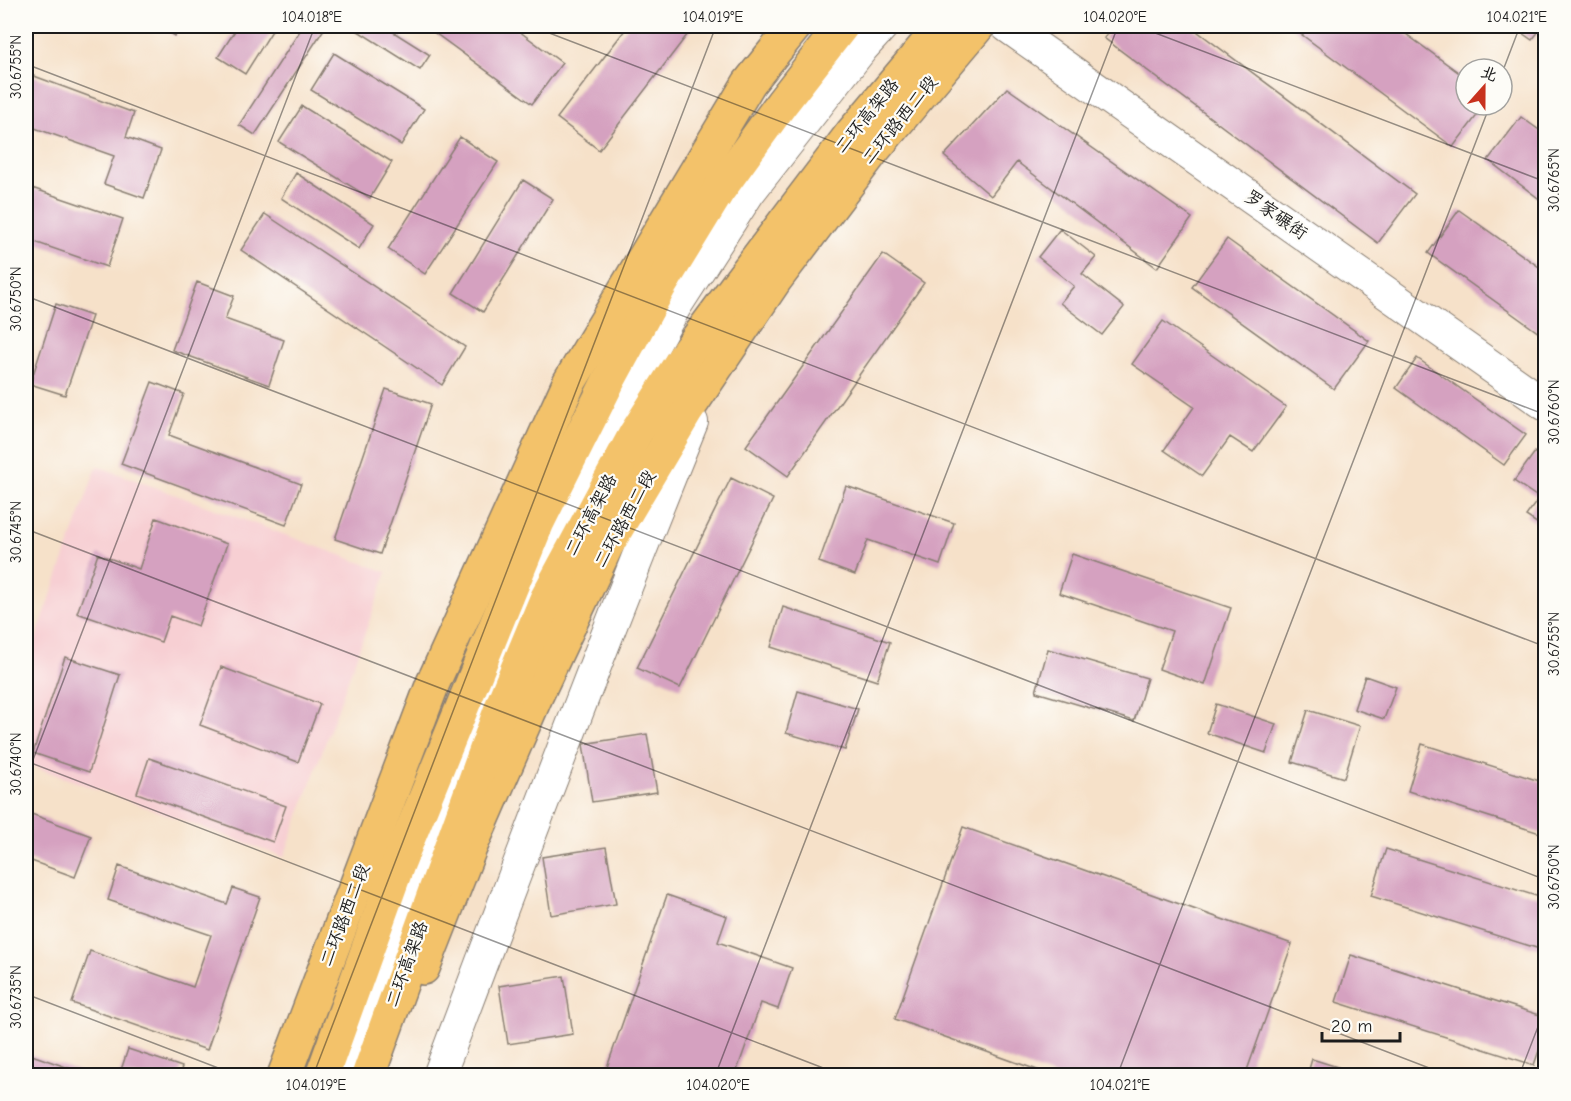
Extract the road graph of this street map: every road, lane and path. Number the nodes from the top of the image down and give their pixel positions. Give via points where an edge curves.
1 (795, 26) edge
2 (842, 26) edge
3 (882, 26) edge
4 (942, 26) edge
5 (978, 26) edge
6 (1007, 26) edge
7 (710, 377) junction
8 (1545, 405) edge
9 (284, 1076) edge
10 (321, 1076) edge
11 (345, 1076) edge
12 (368, 1076) edge
13 (381, 1076) edge
14 (439, 1076) edge

1 - 9 main road, 二环路西二段 via 749,83 568,383 433,682
2 - 10 main road via 719,190 659,288 538,522 399,862
3 - 11 street via 749,192 676,305 608,426 511,635
4 - 12 main road, 二环高架路 via 852,133 740,281 686,354 635,434 546,599 502,705
5 - 7 main road, 二环路西二段 via 839,195 775,280
6 - 8 street, 罗家碾街
7 - 13 main road, 二环路西二段 via 602,555 470,848
7 - 14 street via 557,761

